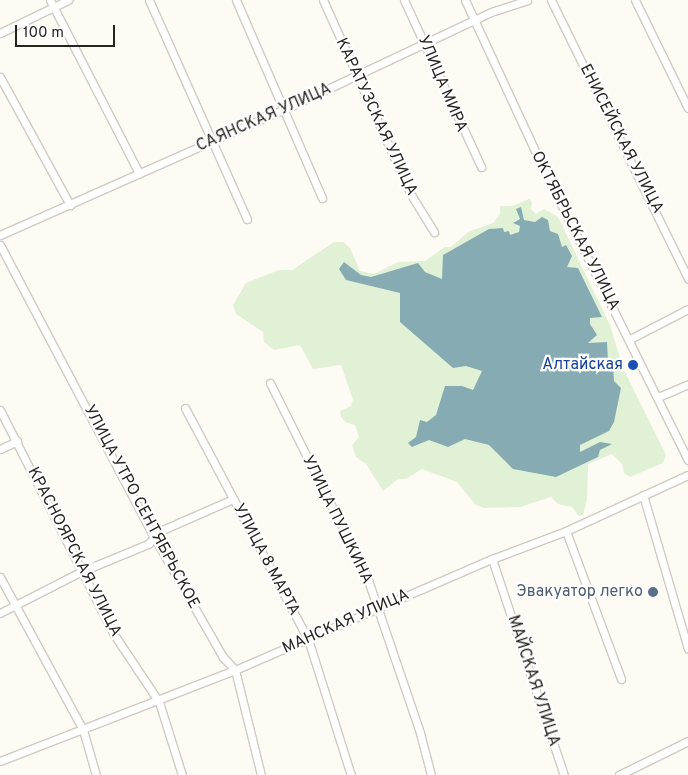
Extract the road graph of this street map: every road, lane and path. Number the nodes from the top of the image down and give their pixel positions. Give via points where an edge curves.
1 (68, 0) edge
2 (149, 0) edge
3 (236, 0) edge
4 (323, 0) edge
5 (404, 0) edge
6 (465, 0) edge
7 (527, 0) edge
8 (551, 0) edge
9 (635, 0) edge
10 (52, 3) edge
11 (475, 22) junction
12 (0, 33) edge
13 (425, 44) junction
14 (358, 76) junction
15 (0, 77) edge
16 (688, 108) edge
17 (285, 109) junction
18 (212, 141) junction
19 (481, 167) dead end
20 (139, 173) junction
21 (322, 198) dead end
22 (70, 205) junction
23 (247, 219) dead end
24 (434, 232) dead end
25 (0, 235) edge
26 (0, 245) edge
27 (688, 279) edge
28 (688, 309) edge
29 (630, 339) junction
30 (270, 383) dead end
31 (688, 384) edge
32 (658, 397) junction
33 (185, 408) dead end
34 (0, 410) edge
35 (17, 441) junction
36 (0, 449) edge
37 (688, 460) edge
38 (688, 475) edge
39 (643, 495) junction
40 (232, 499) junction
41 (566, 531) junction
42 (154, 537) junction
43 (492, 559) junction
44 (85, 572) junction
45 (0, 577) edge
46 (14, 603) junction
47 (378, 609) junction
48 (0, 613) edge
49 (308, 639) junction
50 (688, 649) edge
51 (235, 670) junction
52 (621, 678) dead end
53 (160, 702) junction
54 (83, 730) junction
55 (688, 742) edge
56 (0, 761) edge
57 (96, 775) edge
58 (182, 775) edge
59 (261, 775) edge
60 (351, 775) edge
61 (431, 775) edge
62 (564, 775) edge
63 (619, 775) edge

1 - 10 street
2 - 18 street
3 - 17 street
4 - 14 street, КАРАТУЗСКАЯ УЛИЦА
5 - 13 street, УЛИЦА МИРА
6 - 11 street, ОКТЯБРЬСКАЯ УЛИЦА
7 - 11 street, САЯНСКАЯ УЛИЦА via 491,12
8 - 27 street, ЕНИСЕЙСКАЯ УЛИЦА
9 - 16 street
10 - 12 street
10 - 20 street
11 - 13 street, САЯНСКАЯ УЛИЦА
11 - 29 street, ОКТЯБРЬСКАЯ УЛИЦА via 543,168
13 - 14 street, САЯНСКАЯ УЛИЦА
13 - 19 street, УЛИЦА МИРА
14 - 17 street, САЯНСКАЯ УЛИЦА
14 - 24 street, КАРАТУЗСКАЯ УЛИЦА via 410,193
15 - 22 street
17 - 18 street, САЯНСКАЯ УЛИЦА
17 - 21 street
18 - 20 street, САЯНСКАЯ УЛИЦА
18 - 23 street
20 - 22 street, САЯНСКАЯ УЛИЦА
22 - 25 street, САЯНСКАЯ УЛИЦА
26 - 42 street, УЛИЦА УТРО СЕНТЯБРЬСКОЕ
28 - 29 street
29 - 32 street, ОКТЯБРЬСКАЯ УЛИЦА
30 - 47 street, УЛИЦА ПУШКИНА via 366,577
31 - 32 street
32 - 37 street, ОКТЯБРЬСКАЯ УЛИЦА
33 - 40 street, УЛИЦА 8 МАРТА
34 - 35 street, КРАСНОЯРСКАЯ УЛИЦА
35 - 36 street
35 - 44 street, КРАСНОЯРСКАЯ УЛИЦА
38 - 39 street, МАНСКАЯ УЛИЦА
39 - 41 street, МАНСКАЯ УЛИЦА
39 - 50 street
40 - 42 street via 160,530
40 - 49 street, УЛИЦА 8 МАРТА
41 - 43 street, МАНСКАЯ УЛИЦА
41 - 52 street
42 - 44 street via 148,544
42 - 51 street, УЛИЦА УТРО СЕНТЯБРЬСКОЕ via 223,656
43 - 47 street, МАНСКАЯ УЛИЦА
43 - 62 street, МАЙСКАЯ УЛИЦА
44 - 46 street
44 - 53 street, КРАСНОЯРСКАЯ УЛИЦА via 113,633
45 - 46 street
46 - 48 street
46 - 54 street
47 - 49 street, МАНСКАЯ УЛИЦА
47 - 61 street, УЛИЦА ПУШКИНА
49 - 51 street, МАНСКАЯ УЛИЦА
49 - 60 street, УЛИЦА 8 МАРТА
51 - 53 street, МАНСКАЯ УЛИЦА
51 - 59 street, УЛИЦА УТРО СЕНТЯБРЬСКОЕ
53 - 54 street, МАНСКАЯ УЛИЦА
53 - 58 street, КРАСНОЯРСКАЯ УЛИЦА
54 - 56 street, МАНСКАЯ УЛИЦА
54 - 57 street
55 - 63 street

